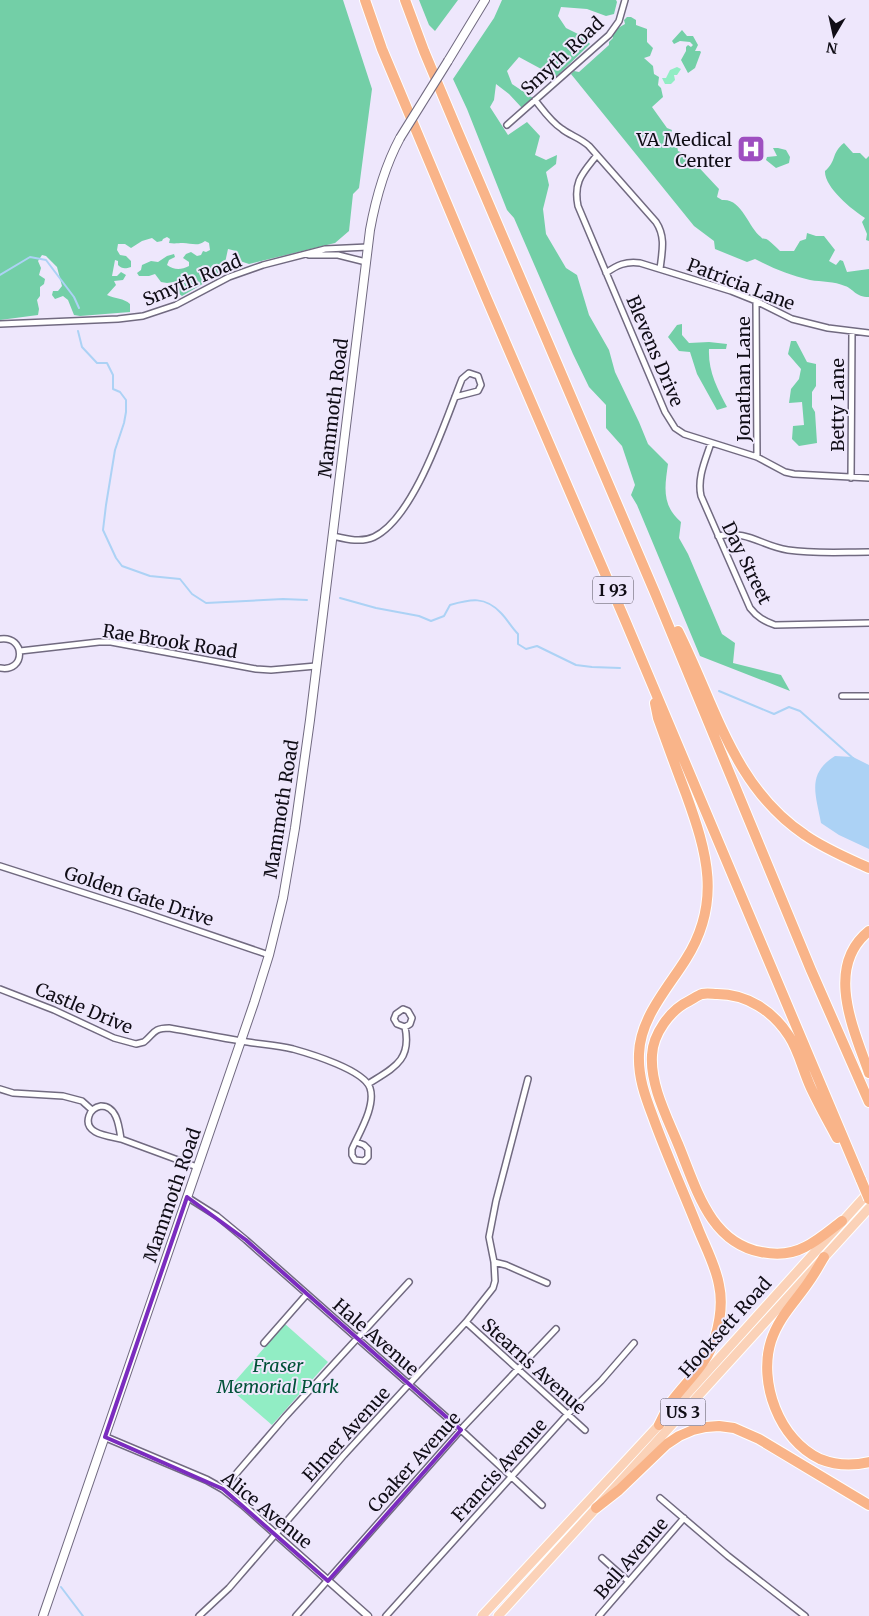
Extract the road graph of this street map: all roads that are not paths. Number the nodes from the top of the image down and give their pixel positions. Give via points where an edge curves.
1 (365, 0) edge
2 (405, 0) edge
3 (485, 0) edge
4 (625, 0) edge
5 (535, 100) junction
6 (507, 125) dead end
7 (597, 155) junction
8 (368, 247) junction
9 (303, 255) junction
10 (366, 262) junction
11 (660, 269) junction
12 (606, 273) junction
13 (756, 300) junction
14 (0, 324) edge
15 (852, 332) junction
16 (869, 333) edge
17 (455, 397) junction
18 (711, 443) junction
19 (757, 457) junction
20 (851, 478) junction
21 (869, 478) edge
22 (333, 536) junction
23 (718, 536) junction
24 (869, 552) edge
25 (655, 592) junction
26 (869, 624) edge
27 (0, 639) edge
28 (20, 651) junction
29 (316, 666) junction
30 (0, 668) edge
31 (651, 682) junction
32 (842, 696) dead end
33 (869, 696) edge
34 (0, 866) edge
35 (869, 868) edge
36 (869, 931) edge
37 (269, 955) junction
38 (0, 989) edge
39 (405, 1027) dead end
40 (241, 1041) junction
41 (869, 1073) edge
42 (528, 1079) dead end
43 (368, 1084) junction
44 (0, 1089) edge
45 (869, 1102) edge
46 (92, 1110) junction
47 (121, 1139) junction
48 (356, 1142) dead end
49 (851, 1156) junction
50 (197, 1167) junction
51 (869, 1192) edge
52 (187, 1197) junction
53 (869, 1199) edge
54 (869, 1208) edge
55 (842, 1221) junction
56 (824, 1257) junction
57 (494, 1262) junction
58 (409, 1282) dead end
59 (547, 1283) dead end
60 (307, 1294) junction
61 (466, 1322) junction
62 (556, 1329) dead end
63 (357, 1339) junction
64 (264, 1343) dead end
65 (634, 1343) dead end
66 (517, 1369) junction
67 (409, 1385) junction
68 (567, 1415) junction
69 (659, 1425) junction
70 (461, 1430) junction
71 (584, 1430) dead end
72 (105, 1437) junction
73 (869, 1462) edge
74 (511, 1477) junction
75 (223, 1489) junction
76 (660, 1498) dead end
77 (542, 1505) dead end
78 (869, 1505) edge
79 (596, 1508) junction
80 (684, 1518) junction
81 (275, 1533) junction
82 (602, 1558) dead end
83 (328, 1581) junction
84 (628, 1581) junction
85 (44, 1616) edge
86 (199, 1616) edge
87 (296, 1616) edge
88 (368, 1616) edge
89 (386, 1616) edge
90 (482, 1616) edge
91 (498, 1616) edge
92 (599, 1616) edge
93 (806, 1616) edge

1 - 31 highway, I 93 via 382,49
2 - 25 highway, I 93 via 454,123
3 - 8 main road, Mammoth Road, bridge via 400,138 386,167 374,206
4 - 5 street, Smyth Road via 619,21 608,35
5 - 6 street, Smyth Road
5 - 7 street via 558,126 580,138
7 - 11 street via 660,228 663,245
7 - 12 street, Blevens Drive via 580,176 576,193 580,212
8 - 9 street, Smyth Road via 325,249
8 - 10 main road, Mammoth Road
9 - 10 street, Smyth Road via 338,256
9 - 14 street, Smyth Road via 240,272 176,305 143,316
10 - 22 main road, Mammoth Road
11 - 12 street, Patricia Lane via 633,262 618,265
11 - 13 street, Patricia Lane
12 - 18 street, Blevens Drive via 668,417 679,431
13 - 15 street, Patricia Lane via 792,319
13 - 19 street, Jonathan Lane
15 - 16 street, Patricia Lane
15 - 20 street, Betty Lane
17 - 17 street via 478,391 481,385 478,376 472,373 464,376
17 - 22 street via 430,457 399,515 384,530 366,539
18 - 19 street, Blevens Drive
18 - 23 street, Day Street via 699,486
19 - 20 street, Blevens Drive via 785,472
20 - 21 street, Blevens Drive
22 - 29 main road, Mammoth Road
23 - 24 street via 744,535 787,550
23 - 26 street, Day Street via 750,608 764,621 784,626
25 - 35 highway via 685,644 728,742 758,792 804,835
25 - 45 highway, I 93
27 - 28 street via 14,642
28 - 29 street, Rae Brook Road via 111,642 271,670
28 - 30 street via 16,665
29 - 37 main road, Mammoth Road via 295,828
31 - 49 highway, I 93
31 - 69 highway via 658,718 699,832 708,868 708,885 705,915 696,942 644,1028 639,1053 640,1083 716,1274 721,1304 711,1350 671,1402
32 - 33 street
34 - 37 street, Golden Gate Drive
36 - 41 highway via 850,957 845,990 849,1014
37 - 40 main road, Mammoth Road
38 - 40 street, Castle Drive via 132,1044 144,1042 161,1028
39 - 43 street via 407,1044 404,1055 391,1069
40 - 43 street, Castle Drive via 314,1055 353,1073
40 - 50 main road, Mammoth Road
42 - 57 street, Elmer Avenue via 489,1237
43 - 48 street via 370,1106
44 - 46 street via 13,1093 63,1096 82,1101
46 - 47 street via 88,1118 90,1127 102,1135
46 - 47 street via 105,1106 112,1110
47 - 50 street
49 - 53 highway, I 93, bridge
49 - 55 highway via 839,1142 789,1036 771,1014 753,1002 728,994 703,994 683,1004 656,1036 653,1072 660,1097 705,1208 726,1236 747,1248 782,1254 805,1248
50 - 52 main road, Mammoth Road
51 - 55 main road, Hooksett Road / US 3
52 - 60 street, Hale Avenue via 217,1216
52 - 72 main road, Mammoth Road
54 - 56 main road, Hooksett Road / US 3
55 - 69 main road, Hooksett Road / US 3
56 - 73 highway via 783,1316 771,1341 768,1373 772,1396 788,1430 812,1454 845,1464
56 - 79 main road, Hooksett Road / US 3
57 - 59 street
57 - 61 street, Elmer Avenue via 493,1288
58 - 63 street
60 - 63 street, Hale Avenue
60 - 64 street
61 - 66 street, Stearns Avenue
61 - 67 street, Elmer Avenue
62 - 66 street, Coaker Avenue
63 - 67 street, Hale Avenue
63 - 75 street
65 - 68 street, Francis Avenue
66 - 68 street, Stearns Avenue
66 - 70 street, Coaker Avenue
67 - 70 street, Hale Avenue
67 - 81 street, Elmer Avenue
68 - 71 street, Stearns Avenue
68 - 74 street, Francis Avenue
69 - 90 main road, Hooksett Road / US 3
70 - 74 street, Hale Avenue
70 - 83 street, Coaker Avenue
72 - 75 street, Alice Avenue
72 - 85 main road, Mammoth Road
74 - 77 street, Hale Avenue
74 - 89 street, Francis Avenue
75 - 81 street, Alice Avenue
76 - 80 street
78 - 79 highway via 759,1439 734,1428 719,1426 693,1430 667,1444
79 - 91 main road, Hooksett Road / US 3
80 - 84 street, Bell Avenue
80 - 93 street
81 - 83 street, Alice Avenue
81 - 86 street, Elmer Avenue via 229,1588
82 - 84 street
83 - 87 street, Coaker Avenue
83 - 88 street, Alice Avenue
84 - 92 street, Bell Avenue

